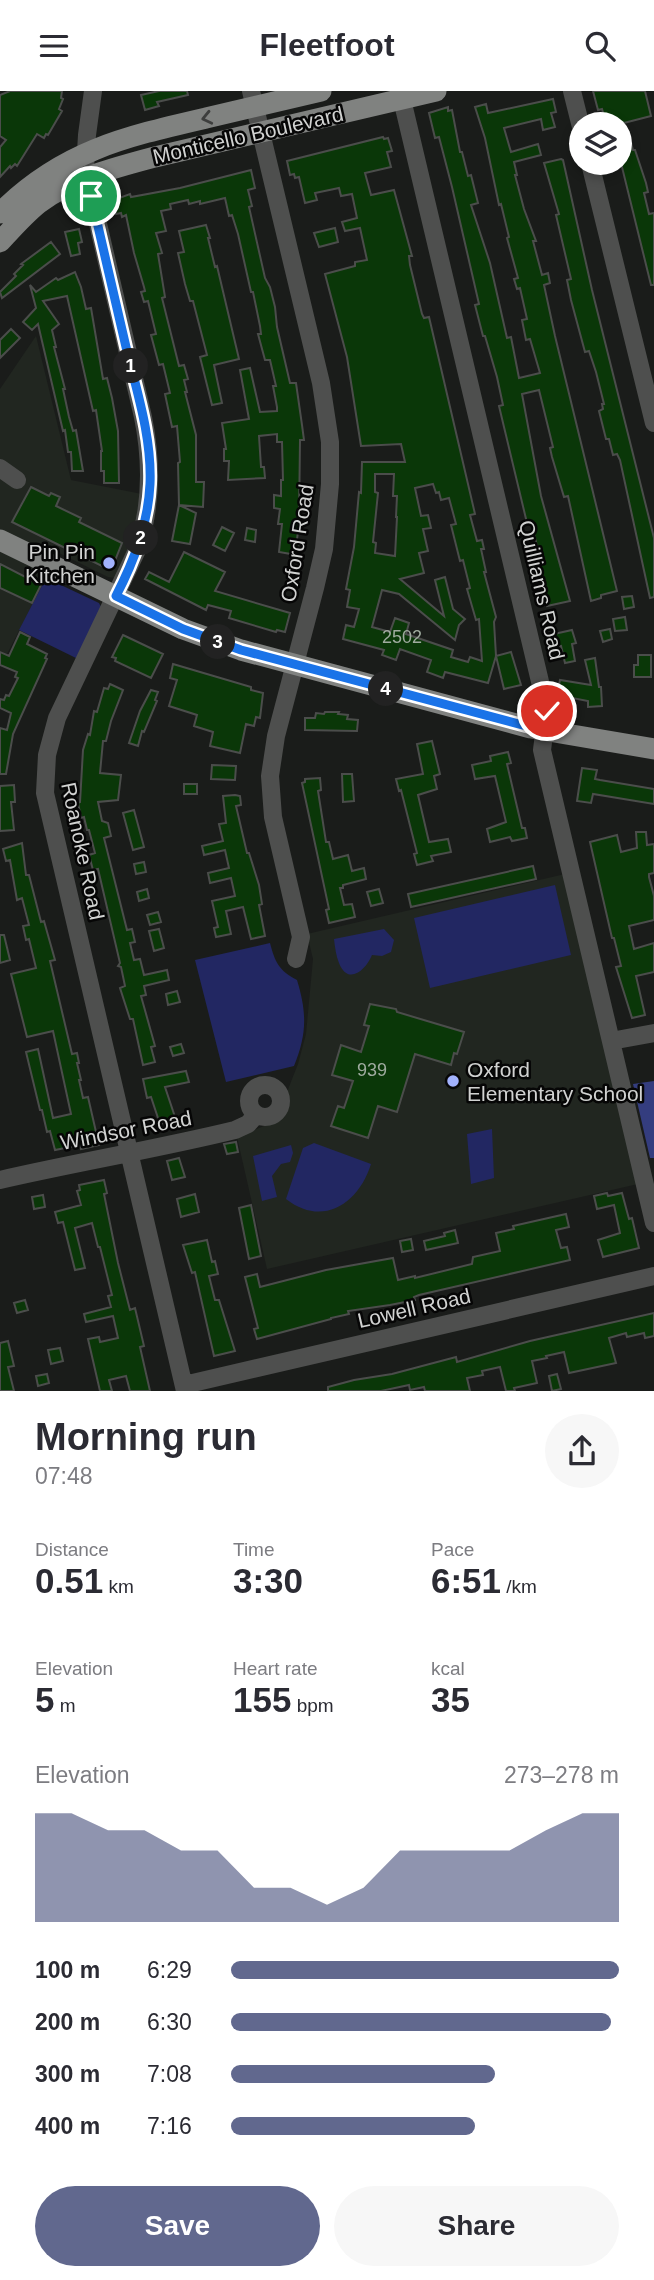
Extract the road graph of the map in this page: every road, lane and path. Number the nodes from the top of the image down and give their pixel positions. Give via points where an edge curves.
1 (93, 91) edge
2 (321, 91) edge
3 (436, 91) edge
4 (572, 91) edge
5 (401, 95) edge
6 (253, 99) edge
7 (577, 112) edge
8 (261, 132) junction
9 (86, 166) junction
10 (593, 175) edge
11 (0, 213) edge
12 (0, 242) edge
13 (654, 423) edge
14 (0, 468) edge
15 (17, 480) dead end
16 (0, 540) edge
17 (116, 596) junction
18 (295, 664) junction
19 (545, 731) junction
20 (654, 750) edge
21 (296, 959) dead end
22 (654, 1033) edge
23 (611, 1041) junction
24 (256, 1115) dead end
25 (128, 1153) junction
26 (0, 1180) edge
27 (654, 1223) edge
28 (654, 1276) edge
29 (184, 1388) edge

1 - 9 street
2 - 6 main road, Monticello Boulevard
3 - 5 main road, Monticello Boulevard
4 - 7 street
5 - 8 main road, Monticello Boulevard
5 - 19 street, Quilliams Road via 547,711
6 - 8 street, Oxford Road
6 -> 9 main road, Monticello Boulevard via 127,137
8 - 9 main road, Monticello Boulevard via 155,157
8 - 18 street, Oxford Road via 321,383 330,445 325,541
9 - 11 main road, Monticello Boulevard via 38,180
9 - 12 main road, Monticello Boulevard
9 - 17 street, Roanoke Road via 149,459 144,527
10 - 13 street
14 - 15 street
16 - 17 main road
17 - 18 main road via 205,637
17 - 25 street, Roanoke Road via 53,728 45,780 48,814
18 - 19 main road
18 - 21 street, Oxford Road via 275,736 270,786 301,937
19 - 20 main road
19 - 23 street, Quilliams Road via 542,750
22 - 23 street
23 - 27 street, Quilliams Road
24 - 25 street, Windsor Road via 235,1130
25 - 26 street, Windsor Road
25 - 29 street, Roanoke Road
28 - 29 street, Lowell Road

